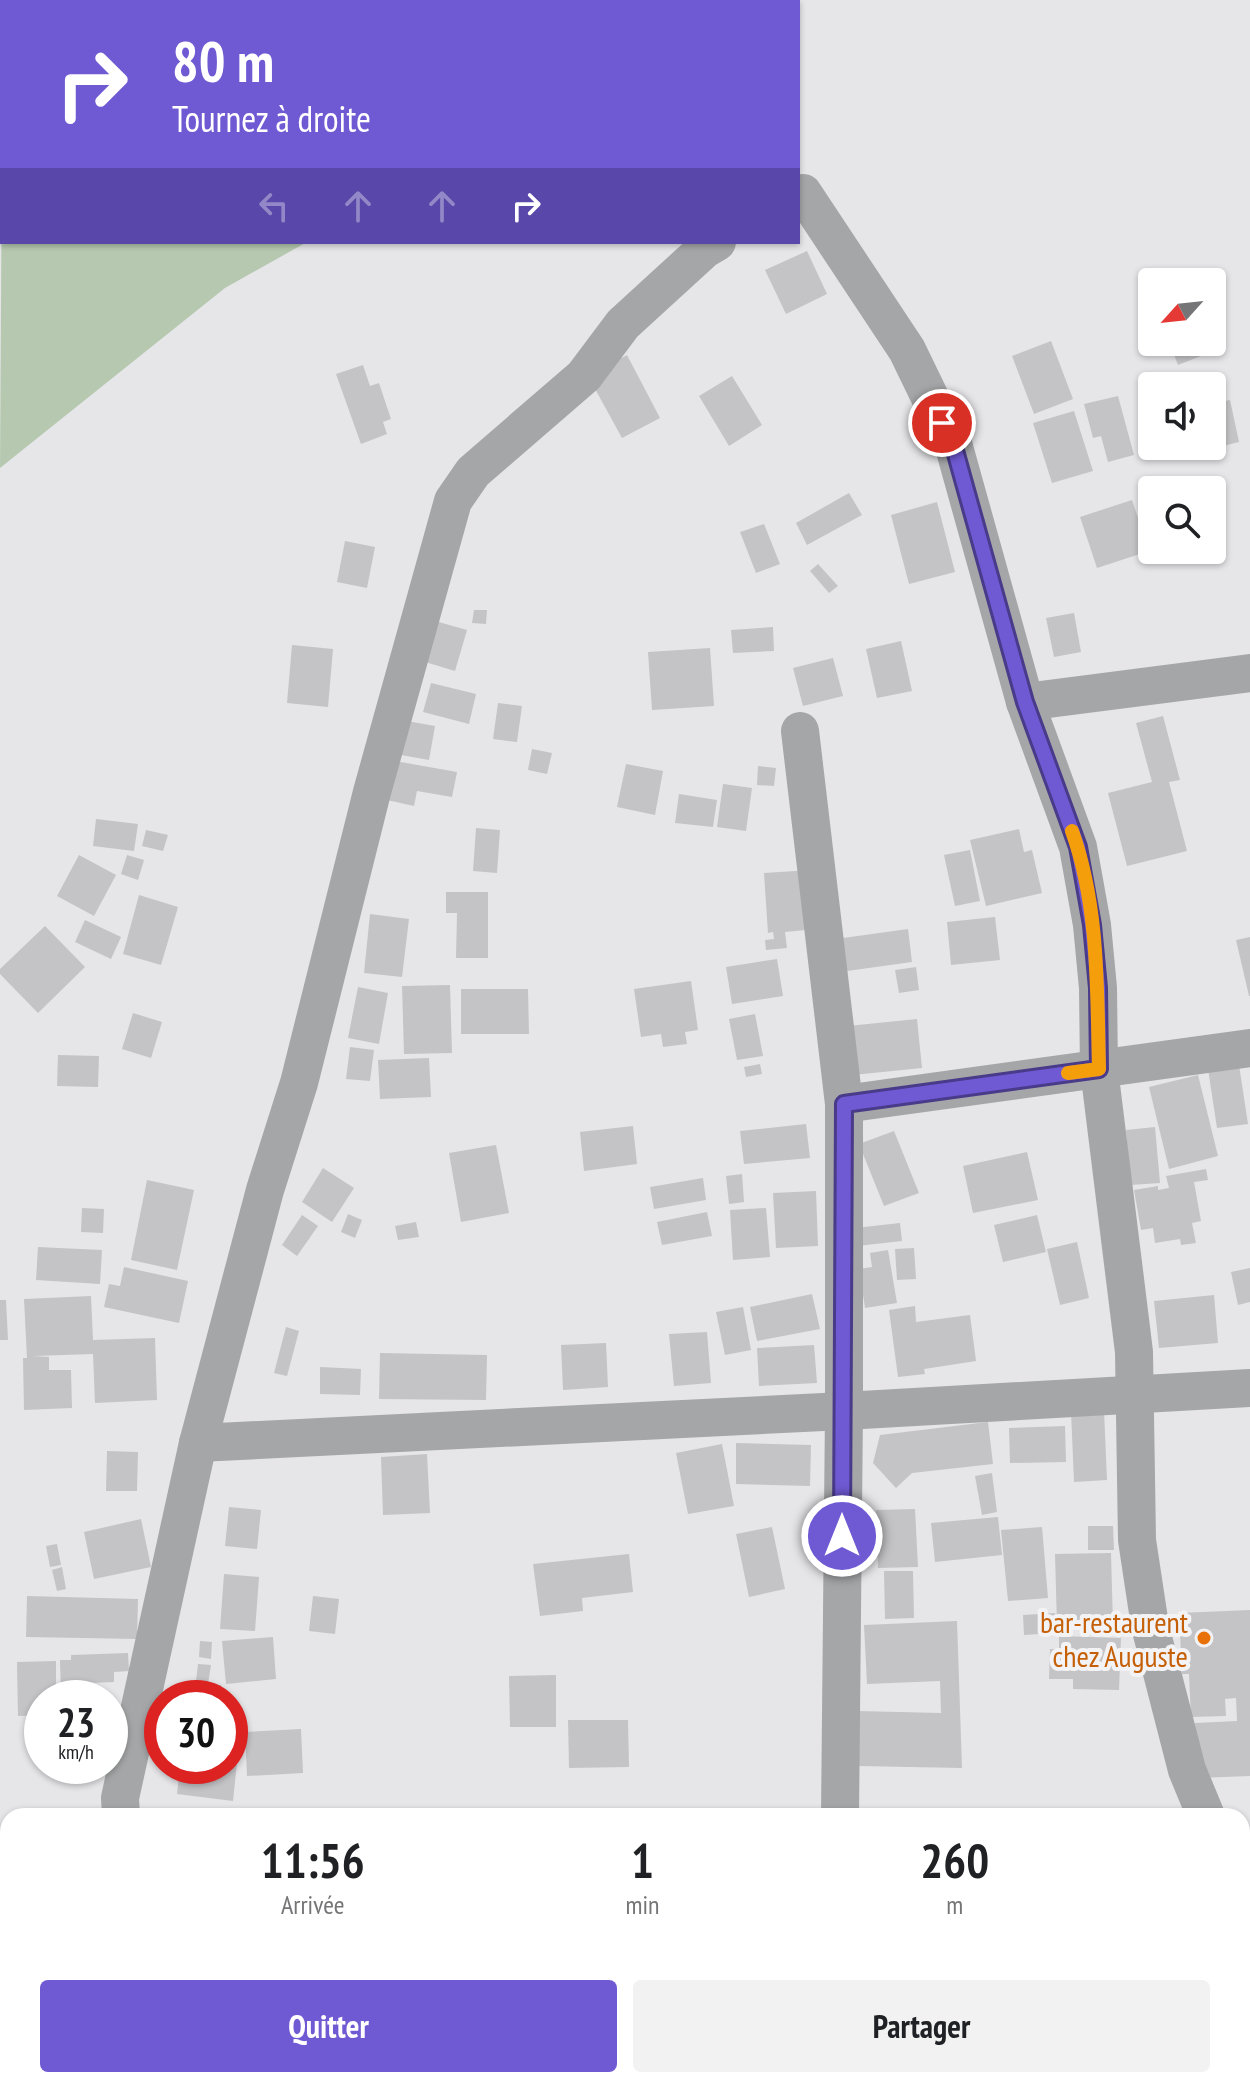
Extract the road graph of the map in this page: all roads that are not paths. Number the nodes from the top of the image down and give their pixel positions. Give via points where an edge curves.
1 (800, 194) edge
2 (714, 244) edge
3 (1250, 673) edge
4 (1025, 702) junction
5 (800, 731) dead end
6 (1250, 1048) edge
7 (1099, 1069) junction
8 (844, 1104) junction
9 (1250, 1388) edge
10 (1136, 1395) junction
11 (844, 1411) junction
12 (198, 1443) junction
13 (121, 1808) edge
14 (840, 1808) edge
15 (1203, 1808) edge

1 - 4 street via 907,350 954,447
2 - 12 street via 623,324 584,376 473,472 453,501
3 - 4 street
4 - 7 street via 1078,847 1098,988
5 - 8 street
6 - 7 street
7 - 8 street
7 - 10 street
8 - 11 street
9 - 10 street
10 - 11 street
10 - 15 street via 1137,1540 1150,1626 1187,1770
11 - 12 street
11 - 14 street
12 - 13 street

